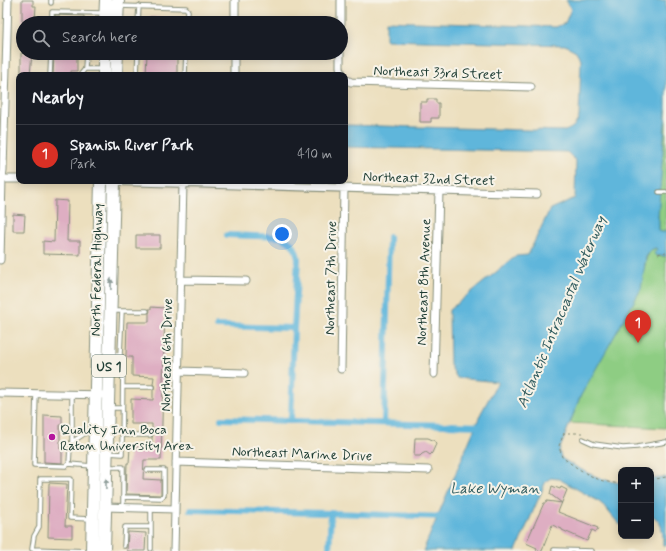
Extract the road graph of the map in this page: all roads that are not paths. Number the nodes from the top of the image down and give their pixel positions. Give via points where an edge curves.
1 (8, 0) edge
2 (106, 0) edge
3 (235, 0) edge
4 (341, 0) edge
5 (118, 3) edge
6 (139, 6) junction
7 (52, 16) edge
8 (87, 16) edge
9 (105, 16) edge
10 (117, 16) edge
11 (138, 16) edge
12 (188, 16) edge
13 (235, 16) edge
14 (341, 16) edge
15 (0, 22) edge
16 (8, 22) junction
17 (51, 60) edge
18 (86, 60) edge
19 (104, 60) edge
20 (117, 60) edge
21 (138, 60) edge
22 (186, 60) edge
23 (234, 60) edge
24 (340, 60) edge
25 (85, 69) junction
26 (50, 72) edge
27 (82, 72) edge
28 (104, 72) edge
29 (116, 72) edge
30 (137, 72) edge
31 (185, 72) edge
32 (234, 72) edge
33 (341, 72) edge
34 (348, 80) edge
35 (531, 87) dead end
36 (3, 100) edge
37 (1, 179) edge
38 (16, 179) edge
39 (108, 184) edge
40 (108, 184) edge
41 (183, 184) edge
42 (254, 184) edge
43 (344, 188) junction
44 (439, 191) junction
45 (659, 192) dead end
46 (666, 192) edge
47 (537, 194) dead end
48 (0, 252) edge
49 (0, 260) edge
50 (180, 280) junction
51 (246, 281) dead end
52 (116, 311) junction
53 (147, 311) dead end
54 (114, 355) junction
55 (341, 369) dead end
56 (178, 372) junction
57 (244, 373) dead end
58 (434, 374) dead end
59 (123, 386) junction
60 (152, 387) dead end
61 (0, 393) edge
62 (36, 394) junction
63 (72, 394) junction
64 (102, 395) junction
65 (108, 408) junction
66 (122, 408) junction
67 (95, 430) junction
68 (122, 435) junction
69 (150, 435) dead end
70 (583, 439) road end
71 (72, 442) junction
72 (666, 442) edge
73 (107, 453) junction
74 (176, 462) junction
75 (69, 464) junction
76 (100, 466) junction
77 (147, 470) dead end
78 (428, 470) dead end
79 (123, 497) junction
80 (158, 498) junction
81 (105, 507) junction
82 (123, 508) junction
83 (155, 508) junction
84 (175, 509) junction
85 (93, 519) junction
86 (151, 527) junction
87 (124, 546) dead end
88 (151, 549) dead end
89 (32, 550) edge
90 (554, 550) dead end
91 (68, 551) edge
92 (91, 551) edge
93 (104, 551) edge
94 (174, 551) edge
95 (592, 551) edge

1 - 16 street
2 - 9 main road
3 - 13 street
4 - 14 street
5 - 6 lane
5 - 10 main road
6 - 11 lane
6 - 12 lane via 186,8
7 - 8 lane via 52,12
15 - 16 street
16 - 36 street
17 - 26 lane
18 - 25 lane
19 - 28 main road
20 - 29 main road
21 - 30 lane
22 - 31 lane
23 - 32 street
24 - 33 street
25 - 27 lane
25 - 28 lane
34 - 35 street, Northeast 33rd Street
36 - 37 street
37 - 38 street
37 - 48 street
52 -> 39 main road, North Federal Highway / US 1
40 - 64 main road, North Federal Highway / US 1
41 - 50 street, Northeast 6th Drive
42 - 43 street, Northeast 32nd Street
43 - 44 street, Northeast 32nd Street
43 - 55 street, Northeast 7th Drive
44 - 47 street, Northeast 32nd Street
44 - 58 street, Northeast 8th Avenue
45 - 46 lane
48 - 49 street
50 - 51 street
50 - 56 street, Northeast 6th Drive
52 - 53 lane
52 - 54 main road, North Federal Highway / US 1
54 - 59 lane via 123,357
54 - 64 main road, North Federal Highway / US 1
56 - 57 street
56 - 74 street, Northeast 6th Drive
59 - 60 lane
59 - 66 lane
61 - 62 street
62 - 63 street
62 - 75 lane via 34,465
63 - 64 street
63 - 71 lane
64 - 65 main road, North Federal Highway / US 1
64 - 67 main road, North Federal Highway / US 1
65 - 66 lane
65 - 73 main road, North Federal Highway / US 1
66 - 68 lane
67 - 71 lane via 90,430
67 - 76 main road, North Federal Highway / US 1
68 - 69 lane
68 - 73 lane via 122,454
70 - 72 lane via 594,444 623,448
71 - 75 lane
73 - 76 main road, North Federal Highway / US 1
74 - 78 street, Northeast Marine Drive
74 - 84 street, Northeast 6th Drive
75 - 76 lane
76 - 79 lane via 123,467
81 -> 76 main road, North Federal Highway / US 1
76 - 85 main road, North Federal Highway / US 1
77 - 80 lane via 164,470 164,495
79 - 80 lane
79 - 82 lane
80 - 83 lane
81 - 82 street
81 - 93 main road, North Federal Highway / US 1
82 - 83 street
83 - 84 street
83 - 86 lane
84 - 94 street, Northeast 6th Drive
85 - 89 lane via 70,518 71,479 40,479 39,527 34,536
85 - 92 main road, North Federal Highway / US 1
86 - 87 lane via 125,527
86 - 88 lane
89 - 91 lane
90 - 95 lane
91 - 92 lane

